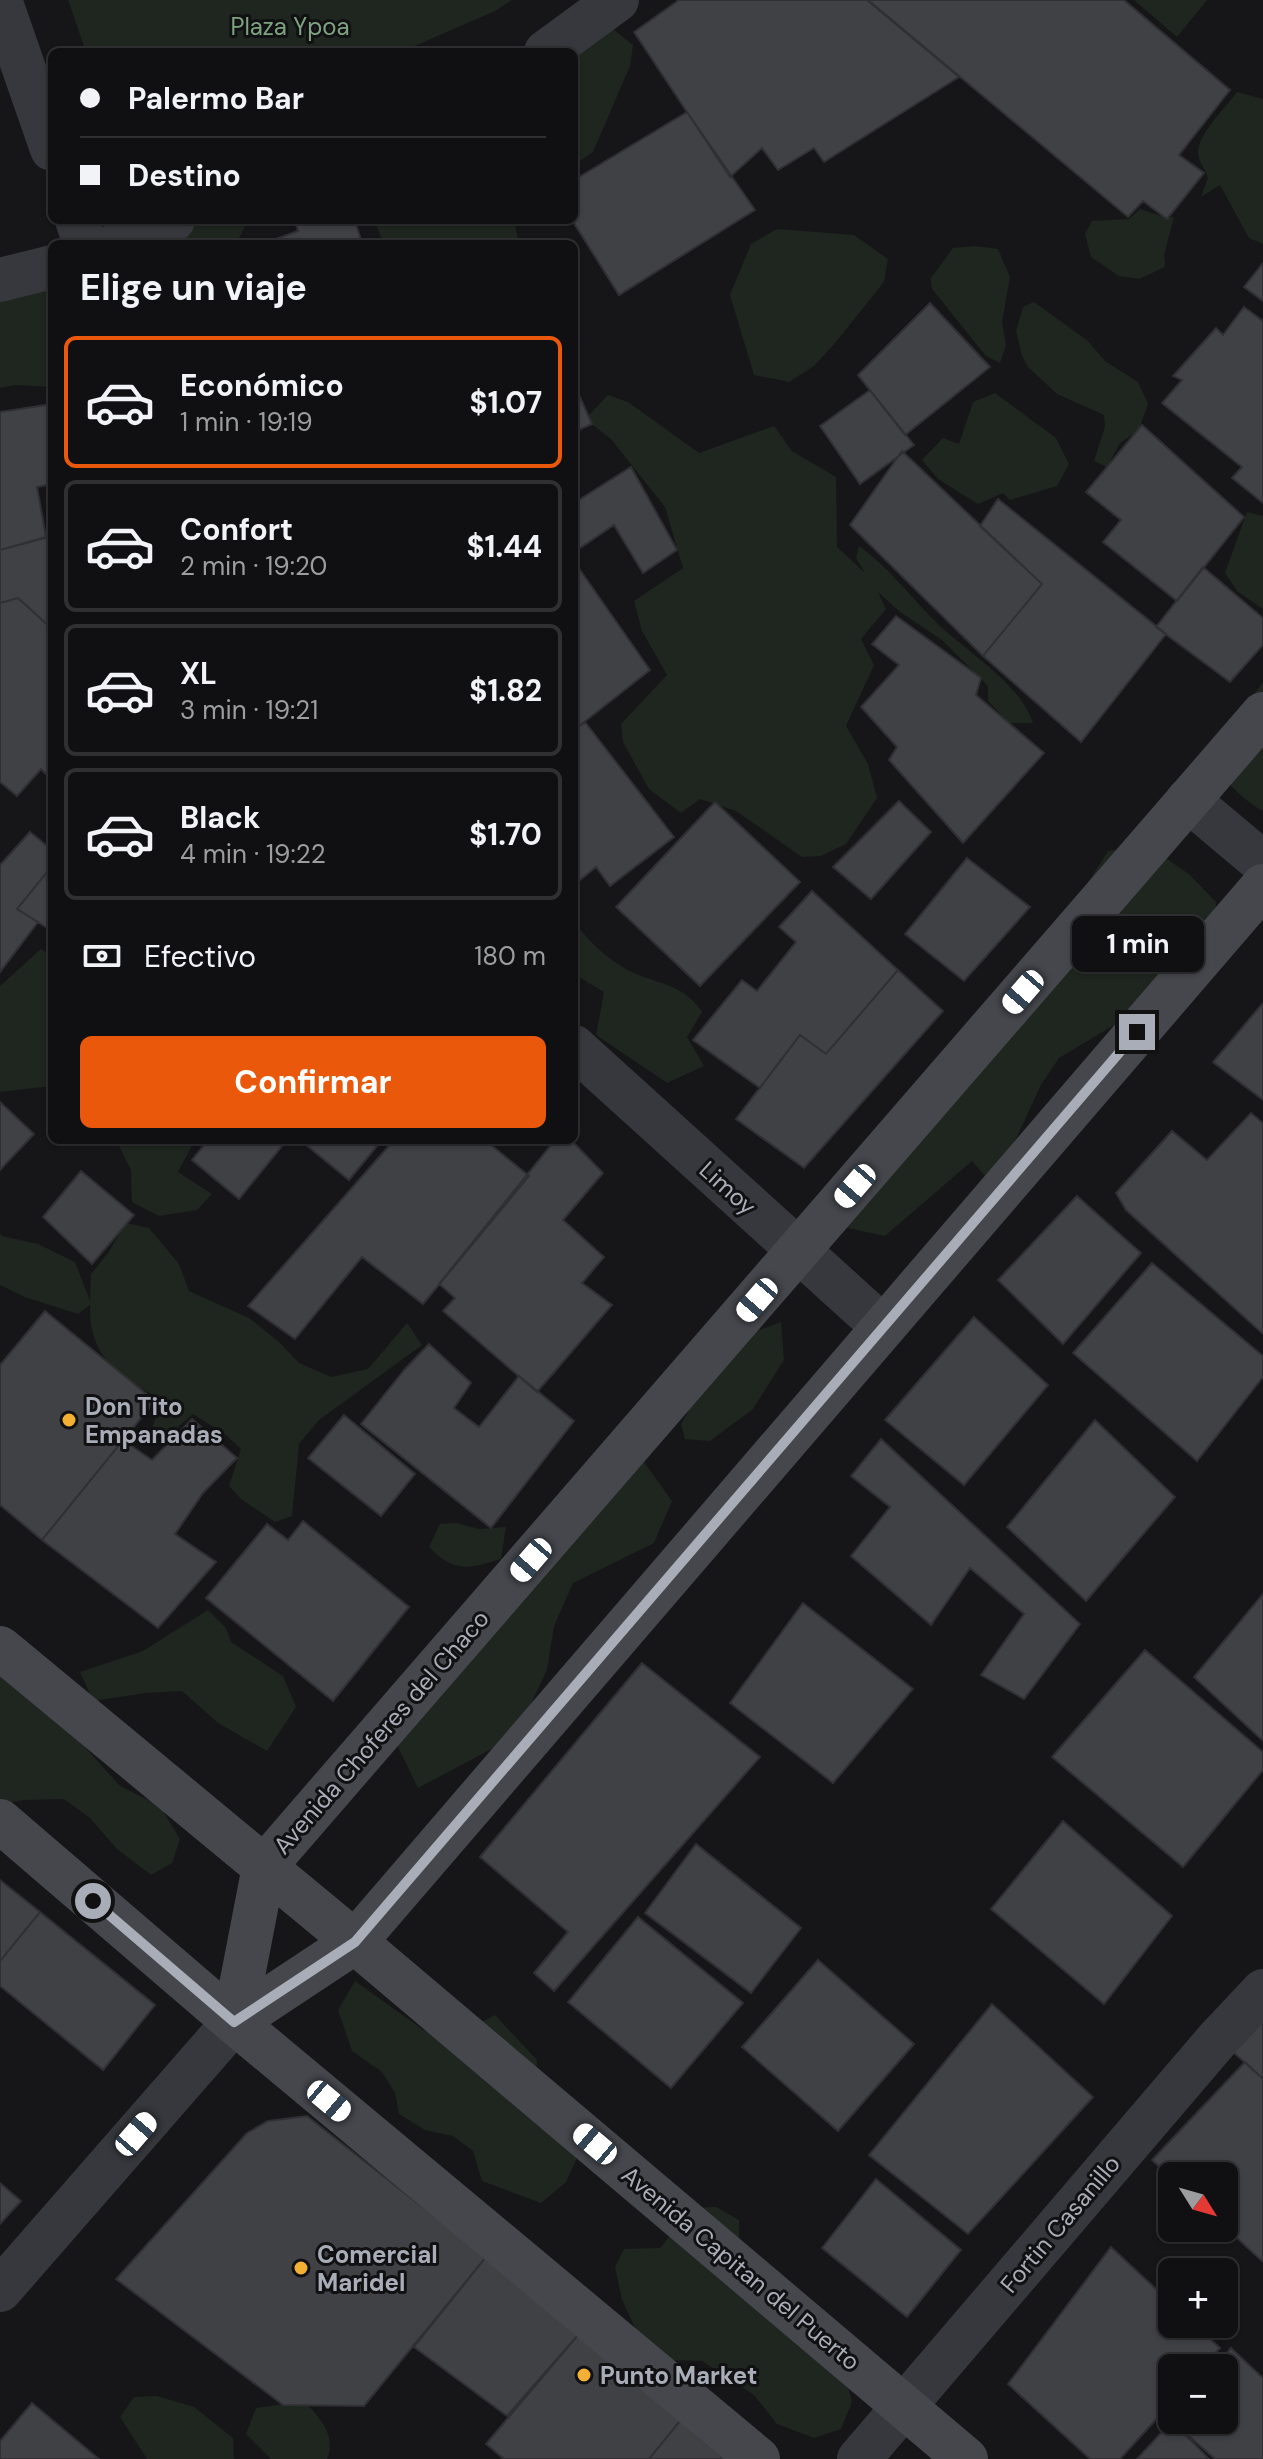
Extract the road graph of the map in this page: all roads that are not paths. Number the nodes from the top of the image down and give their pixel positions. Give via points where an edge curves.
1 (0, 0) edge
2 (617, 0) edge
3 (551, 48) edge
4 (48, 138) edge
5 (164, 224) edge
6 (126, 240) edge
7 (48, 268) edge
8 (0, 280) edge
9 (1263, 714) edge
10 (1188, 800) junction
11 (1263, 863) edge
12 (1263, 886) edge
13 (578, 1051) edge
14 (798, 1252) junction
15 (883, 1327) junction
16 (0, 1648) edge
17 (0, 1821) edge
18 (264, 1867) junction
19 (355, 1942) junction
20 (1263, 1991) edge
21 (234, 2022) junction
22 (0, 2290) edge
23 (906, 2406) junction
24 (758, 2459) edge
25 (859, 2459) edge
26 (966, 2459) edge

1 - 4 street
2 - 3 street
5 - 6 street
7 - 8 street
9 - 10 street, Avenida Choferes del Chaco
10 - 11 street
10 - 14 street, Avenida Choferes del Chaco
12 - 15 street
13 - 14 street, Limoy
14 - 15 street, Limoy
14 - 18 street, Avenida Choferes del Chaco
15 - 19 street
16 - 18 street, Avenida Capitan del Puerto
17 - 21 street
18 - 19 street, Avenida Capitan del Puerto
18 - 21 street, Avenida Choferes del Chaco
19 - 21 street
19 - 23 street, Avenida Capitan del Puerto
20 - 23 street, Fortin Casanillo
21 - 22 street
21 - 24 street
23 - 25 street, Fortin Casanillo
23 - 26 street, Avenida Capitan del Puerto

